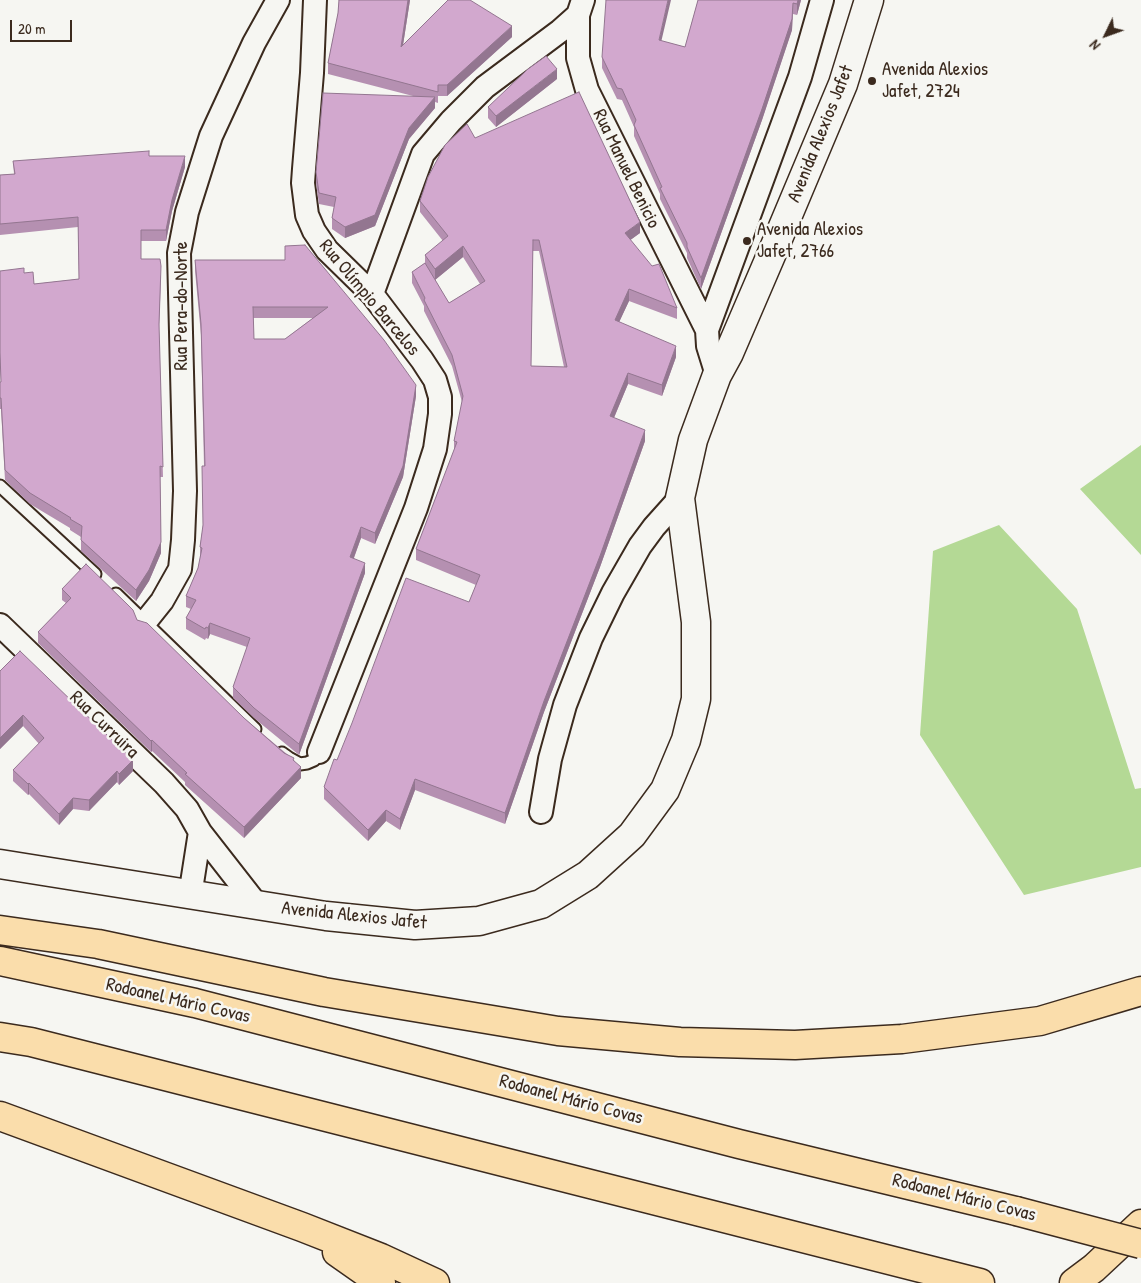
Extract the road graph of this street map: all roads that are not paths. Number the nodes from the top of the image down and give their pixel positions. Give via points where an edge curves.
1 (278, 0) edge
2 (314, 0) edge
3 (822, 0) edge
4 (869, 0) edge
5 (580, 7) edge
6 (372, 294) junction
7 (706, 330) junction
8 (717, 375) junction
9 (0, 486) edge
10 (680, 498) junction
11 (146, 621) junction
12 (0, 625) edge
13 (262, 735) edge
14 (276, 747) edge
15 (319, 752) joint
16 (541, 812) dead end
17 (200, 832) junction
18 (0, 864) edge
19 (190, 896) junction
20 (257, 905) junction
21 (0, 930) edge
22 (0, 961) edge
23 (1141, 990) edge
24 (0, 1037) edge
25 (0, 1116) edge
26 (1141, 1224) edge
27 (302, 1227) junction
28 (1141, 1244) edge
29 (381, 1283) edge
30 (435, 1283) edge
31 (980, 1283) edge
32 (1074, 1283) edge

1 - 11 street, Rua Pera-do-Norte via 254,43 211,136 187,212 179,253 184,540 180,569
2 - 6 street, Rua Olímpio Barcelos via 304,176 307,215 327,250
3 - 7 street, Avenida Alexios Jafet via 800,77
4 - 8 main road, Avenida Alexios Jafet via 843,84 774,250
5 - 6 street via 560,31 485,87 423,154
5 - 7 street, Rua Manuel Benicio via 578,58 586,90
6 - 15 street, Rua Olímpio Barcelos via 435,380 440,397 438,431 416,508
7 - 8 street
8 - 10 main road, Avenida Alexios Jafet via 693,440
9 - 11 lane
10 - 16 street, Avenida Alexios Jafet via 640,546 591,638 565,705 550,759
10 - 20 main road, Avenida Alexios Jafet via 696,622 696,698 686,740 665,790 632,835 588,875 541,904 479,921 415,925
11 - 13 lane
12 - 17 street, Rua Curruira via 164,783
14 - 15 lane via 300,764 314,760
17 - 19 street
17 - 20 street, Rua Curruira
18 - 19 main road, Avenida Alexios Jafet
19 - 20 main road, Avenida Alexios Jafet
21 - 23 highway via 98,944 324,992 558,1031 680,1042 795,1045 902,1040 1040,1021
22 - 28 highway, Rodoanel Mário Covas, bridge via 195,1003
24 - 31 highway via 31,1042
25 - 27 highway
26 - 32 highway
27 - 29 highway
27 - 30 highway

